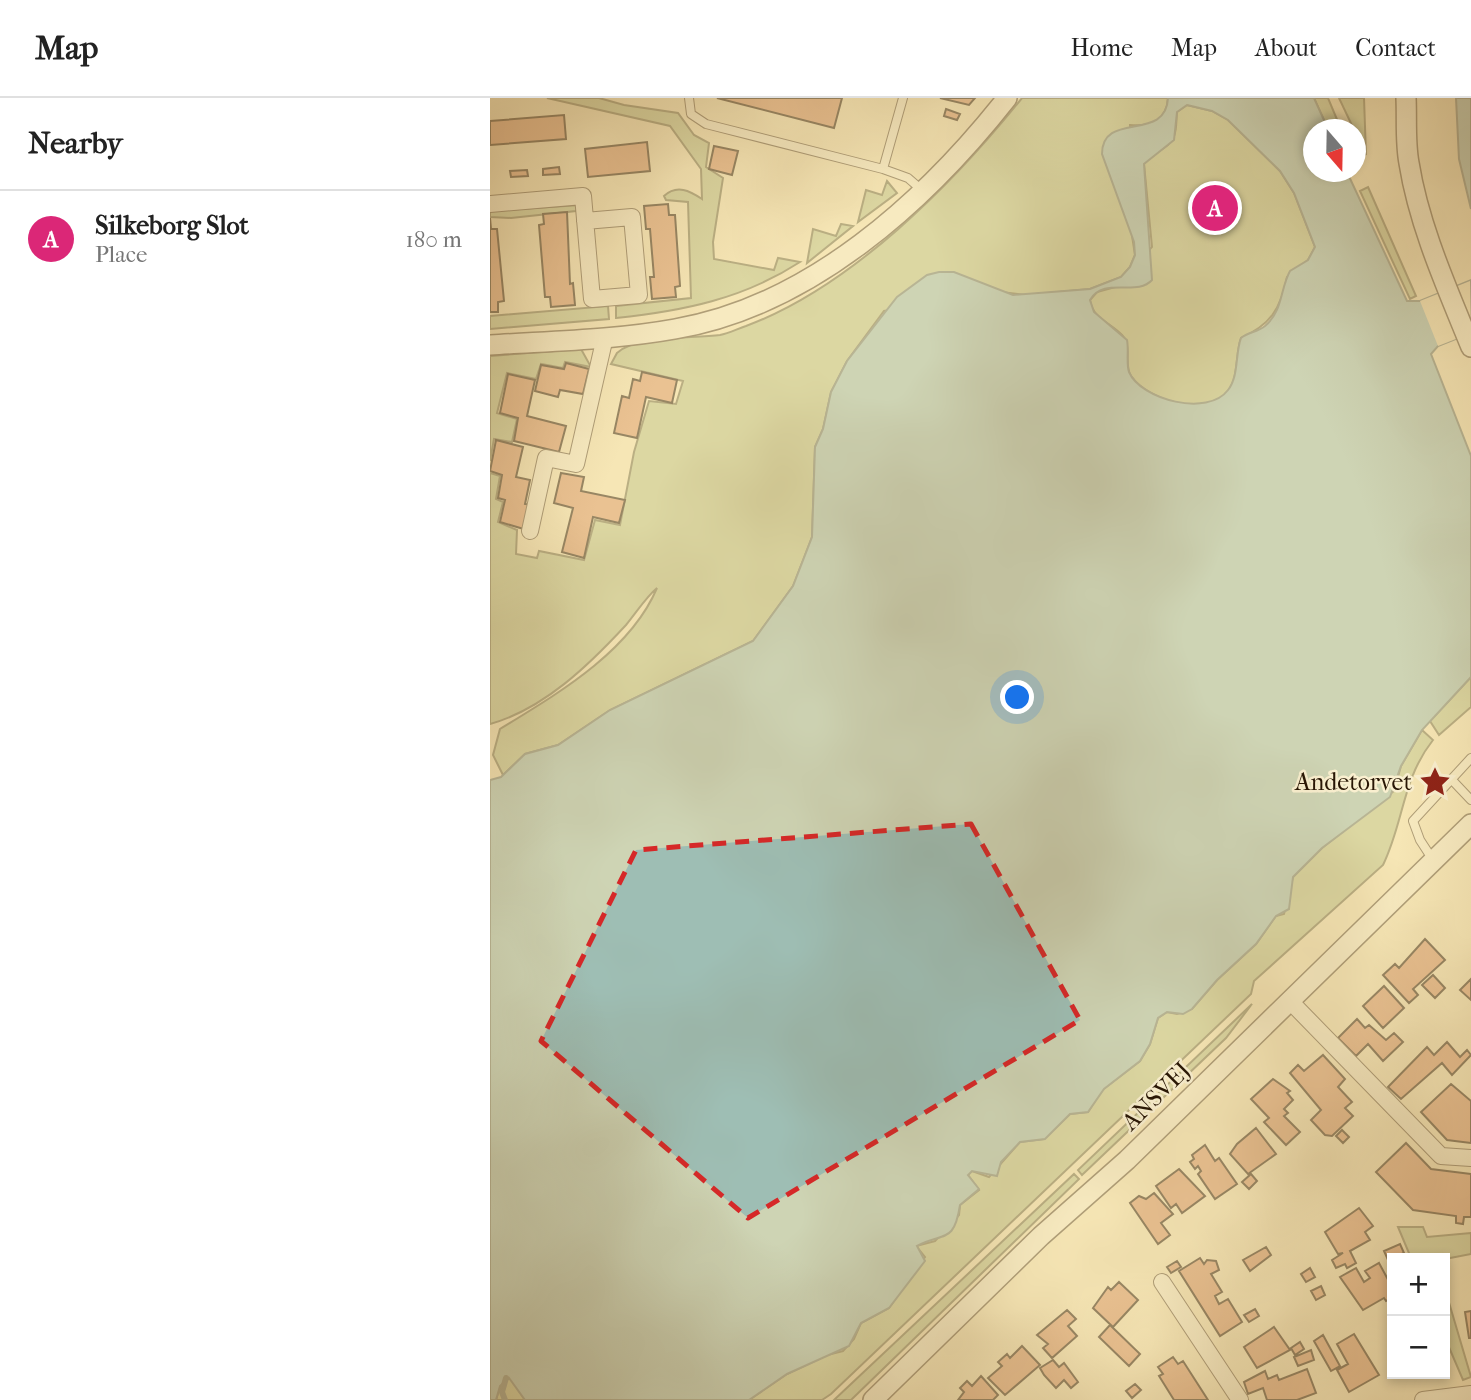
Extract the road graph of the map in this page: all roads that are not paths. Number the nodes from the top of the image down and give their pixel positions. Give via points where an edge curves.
1 (689, 98) edge
2 (903, 98) edge
3 (1007, 98) edge
4 (1406, 98) edge
5 (883, 169) junction
6 (923, 191) junction
7 (490, 204) edge
8 (585, 221) junction
9 (605, 337) junction
10 (1469, 341) edge
11 (490, 345) edge
12 (530, 531) dead end
13 (1471, 758) edge
14 (1452, 780) junction
15 (1471, 800) edge
16 (1471, 824) edge
17 (1433, 861) junction
18 (1289, 1000) junction
19 (1471, 1158) edge
20 (1163, 1282) dead end
21 (1471, 1394) edge
22 (873, 1400) edge
23 (1240, 1400) edge
24 (1423, 1400) edge

1 - 5 lane via 691,114 706,124
2 - 5 lane
3 - 6 street
4 - 10 street via 1409,162 1425,225
5 - 6 lane via 908,178
6 - 9 street via 835,260 776,296 687,327
7 - 8 street via 583,196
8 - 8 street via 592,299 639,295 632,217
9 - 11 street
9 - 12 street via 576,464 546,458
13 - 14 lane
14 - 15 lane
14 - 17 lane via 1413,821
16 - 17 street, ANSVEJ
17 - 18 street, ANSVEJ
18 - 19 street via 1441,1156
18 - 22 street, ANSVEJ
20 - 23 street
21 - 24 street

